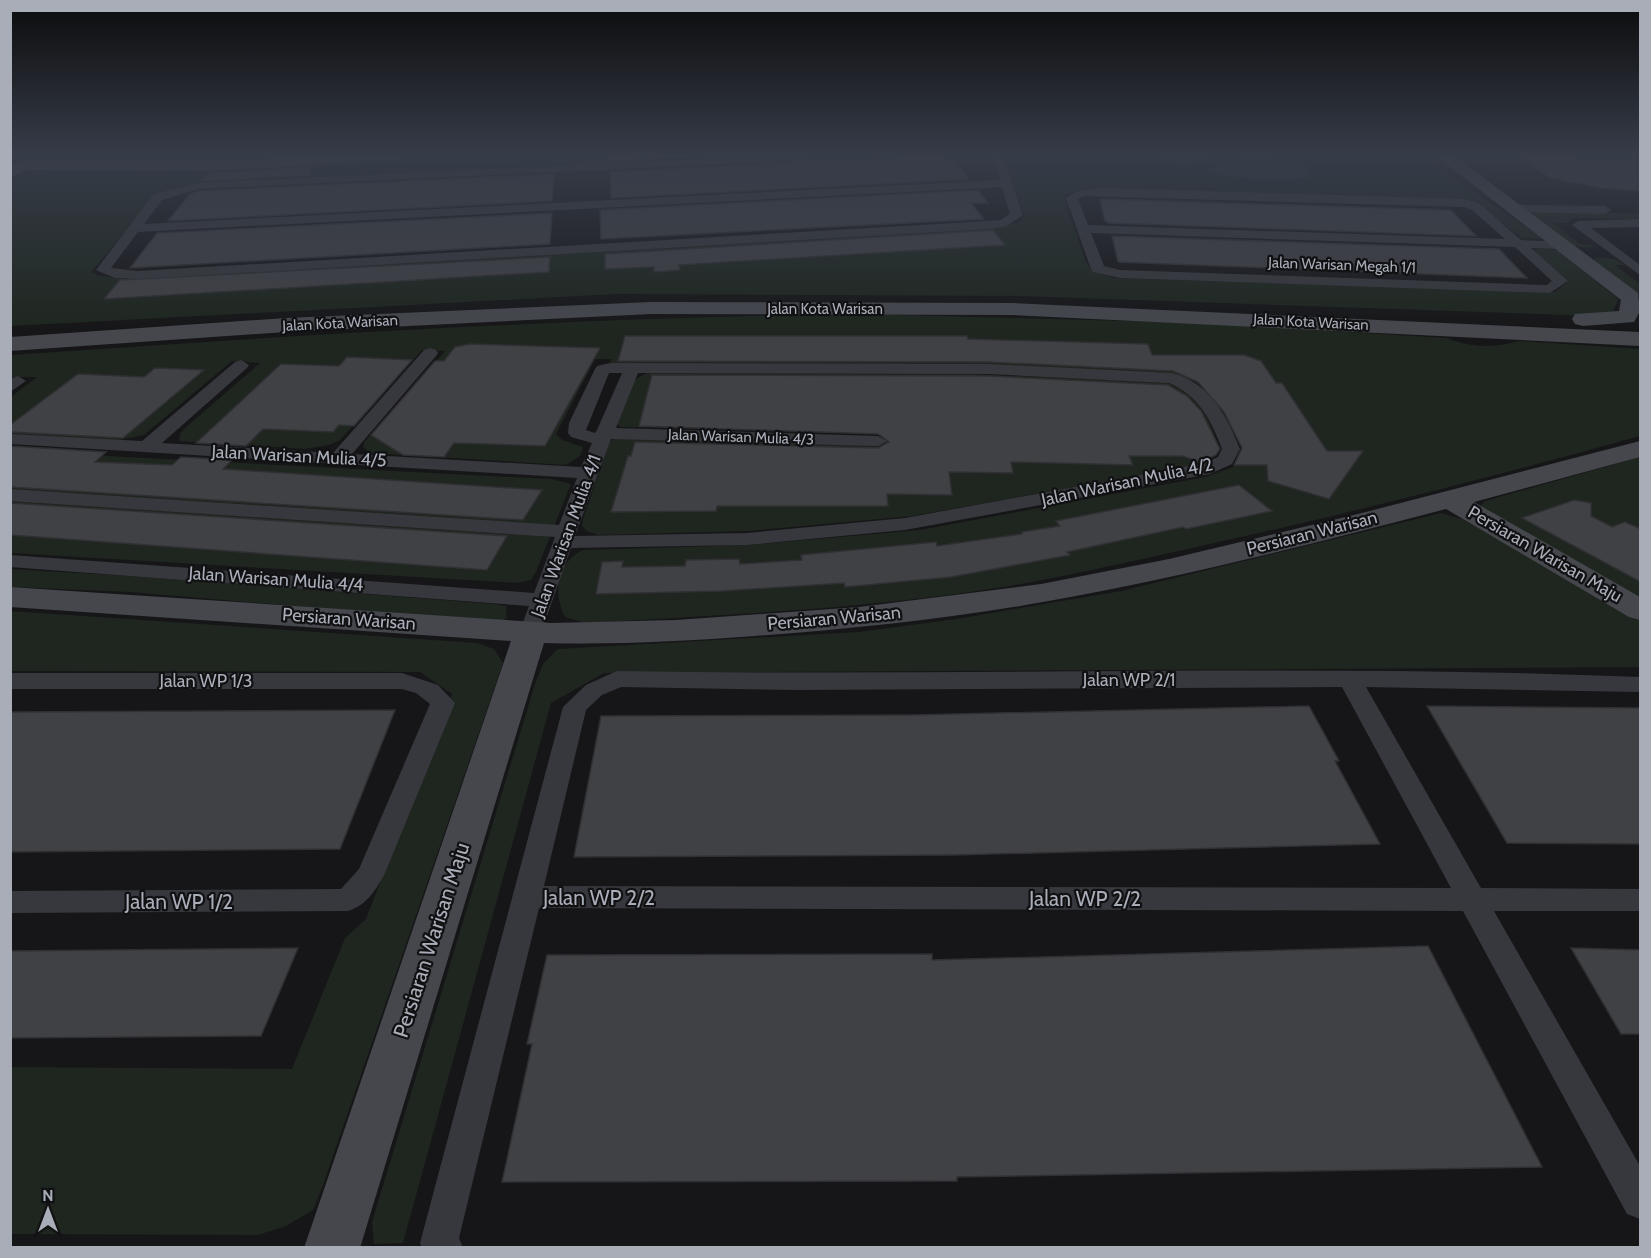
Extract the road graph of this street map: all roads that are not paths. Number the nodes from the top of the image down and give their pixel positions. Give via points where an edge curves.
1 (147, 214) edge
2 (413, 214) edge
3 (1017, 214) edge
4 (1078, 214) edge
5 (1484, 214) edge
6 (1522, 214) edge
7 (1641, 223) edge
8 (138, 228) junction
9 (1084, 229) junction
10 (1518, 243) junction
11 (1568, 249) junction
12 (1618, 255) junction
13 (1641, 271) edge
14 (1637, 301) edge
15 (1312, 316) junction
16 (1641, 328) edge
17 (10, 334) edge
18 (1641, 339) edge
19 (10, 344) edge
20 (1641, 344) edge
21 (430, 354) dead end
22 (241, 365) dead end
23 (633, 368) junction
24 (603, 436) junction
25 (10, 439) edge
26 (878, 441) dead end
27 (146, 447) junction
28 (1641, 449) edge
29 (338, 458) junction
30 (588, 473) junction
31 (10, 495) edge
32 (1449, 500) junction
33 (565, 537) junction
34 (10, 561) edge
35 (10, 597) edge
36 (1641, 609) edge
37 (535, 616) junction
38 (1350, 679) junction
39 (10, 681) edge
40 (1641, 684) edge
41 (529, 897) junction
42 (1472, 899) junction
43 (348, 900) joint
44 (1641, 900) edge
45 (10, 902) edge
46 (1641, 1201) edge
47 (442, 1245) edge
48 (332, 1248) edge

1 - 8 street
2 - 8 street
3 - 8 street via 1004,223 988,225 138,275 103,270
4 - 9 street
5 - 10 street
6 - 11 street
7 - 12 street via 1578,225
9 - 10 street
9 - 10 street, Jalan Warisan Megah 1/1 via 1098,269 1120,274 1550,289 1561,281
10 - 11 street
11 - 12 street
11 - 14 street
12 - 13 street
14 - 15 street via 1629,314 1617,319 1419,312
15 - 16 street, Jalan Kota Warisan
15 - 17 street, Jalan Kota Warisan via 1028,300 716,299 381,312
15 - 18 street, Jalan Kota Warisan
15 - 19 street, Jalan Kota Warisan via 1013,309 651,308 286,325
15 - 20 street
21 - 29 street
22 - 27 street
23 - 24 street, Jalan Warisan Mulia 4/1
23 - 24 street, Jalan Warisan Mulia 4/1 via 603,369 587,403 577,433
23 - 33 street, Jalan Warisan Mulia 4/2 via 988,369 1172,378 1198,391 1231,449 1226,460 1210,468 942,519 747,538
24 - 26 street, Jalan Warisan Mulia 4/3
24 - 30 street, Jalan Warisan Mulia 4/1
25 - 27 street, Jalan Warisan Mulia 4/5
27 - 29 street, Jalan Warisan Mulia 4/5
28 - 32 street, Persiaran Warisan
29 - 30 street, Jalan Warisan Mulia 4/5
30 - 33 street, Jalan Warisan Mulia 4/1
31 - 33 street
32 - 36 street, Persiaran Warisan Maju
32 - 37 street, Persiaran Warisan via 1098,583 951,606 614,633
33 - 37 street, Jalan Warisan Mulia 4/1
34 - 37 street, Jalan Warisan Mulia 4/4
35 - 37 street, Persiaran Warisan
37 - 48 street, Persiaran Warisan Maju
38 - 40 street, Jalan WP 2/1
38 - 41 street, Jalan WP 2/1 via 617,679 594,690 575,707
38 - 42 street
39 - 43 street, Jalan WP 1/3 via 402,681 422,685 435,693 443,703 371,873
41 - 42 street, Jalan WP 2/2
41 - 47 street
42 - 44 street, Jalan WP 2/2
42 - 46 street
43 - 45 street, Jalan WP 1/2

